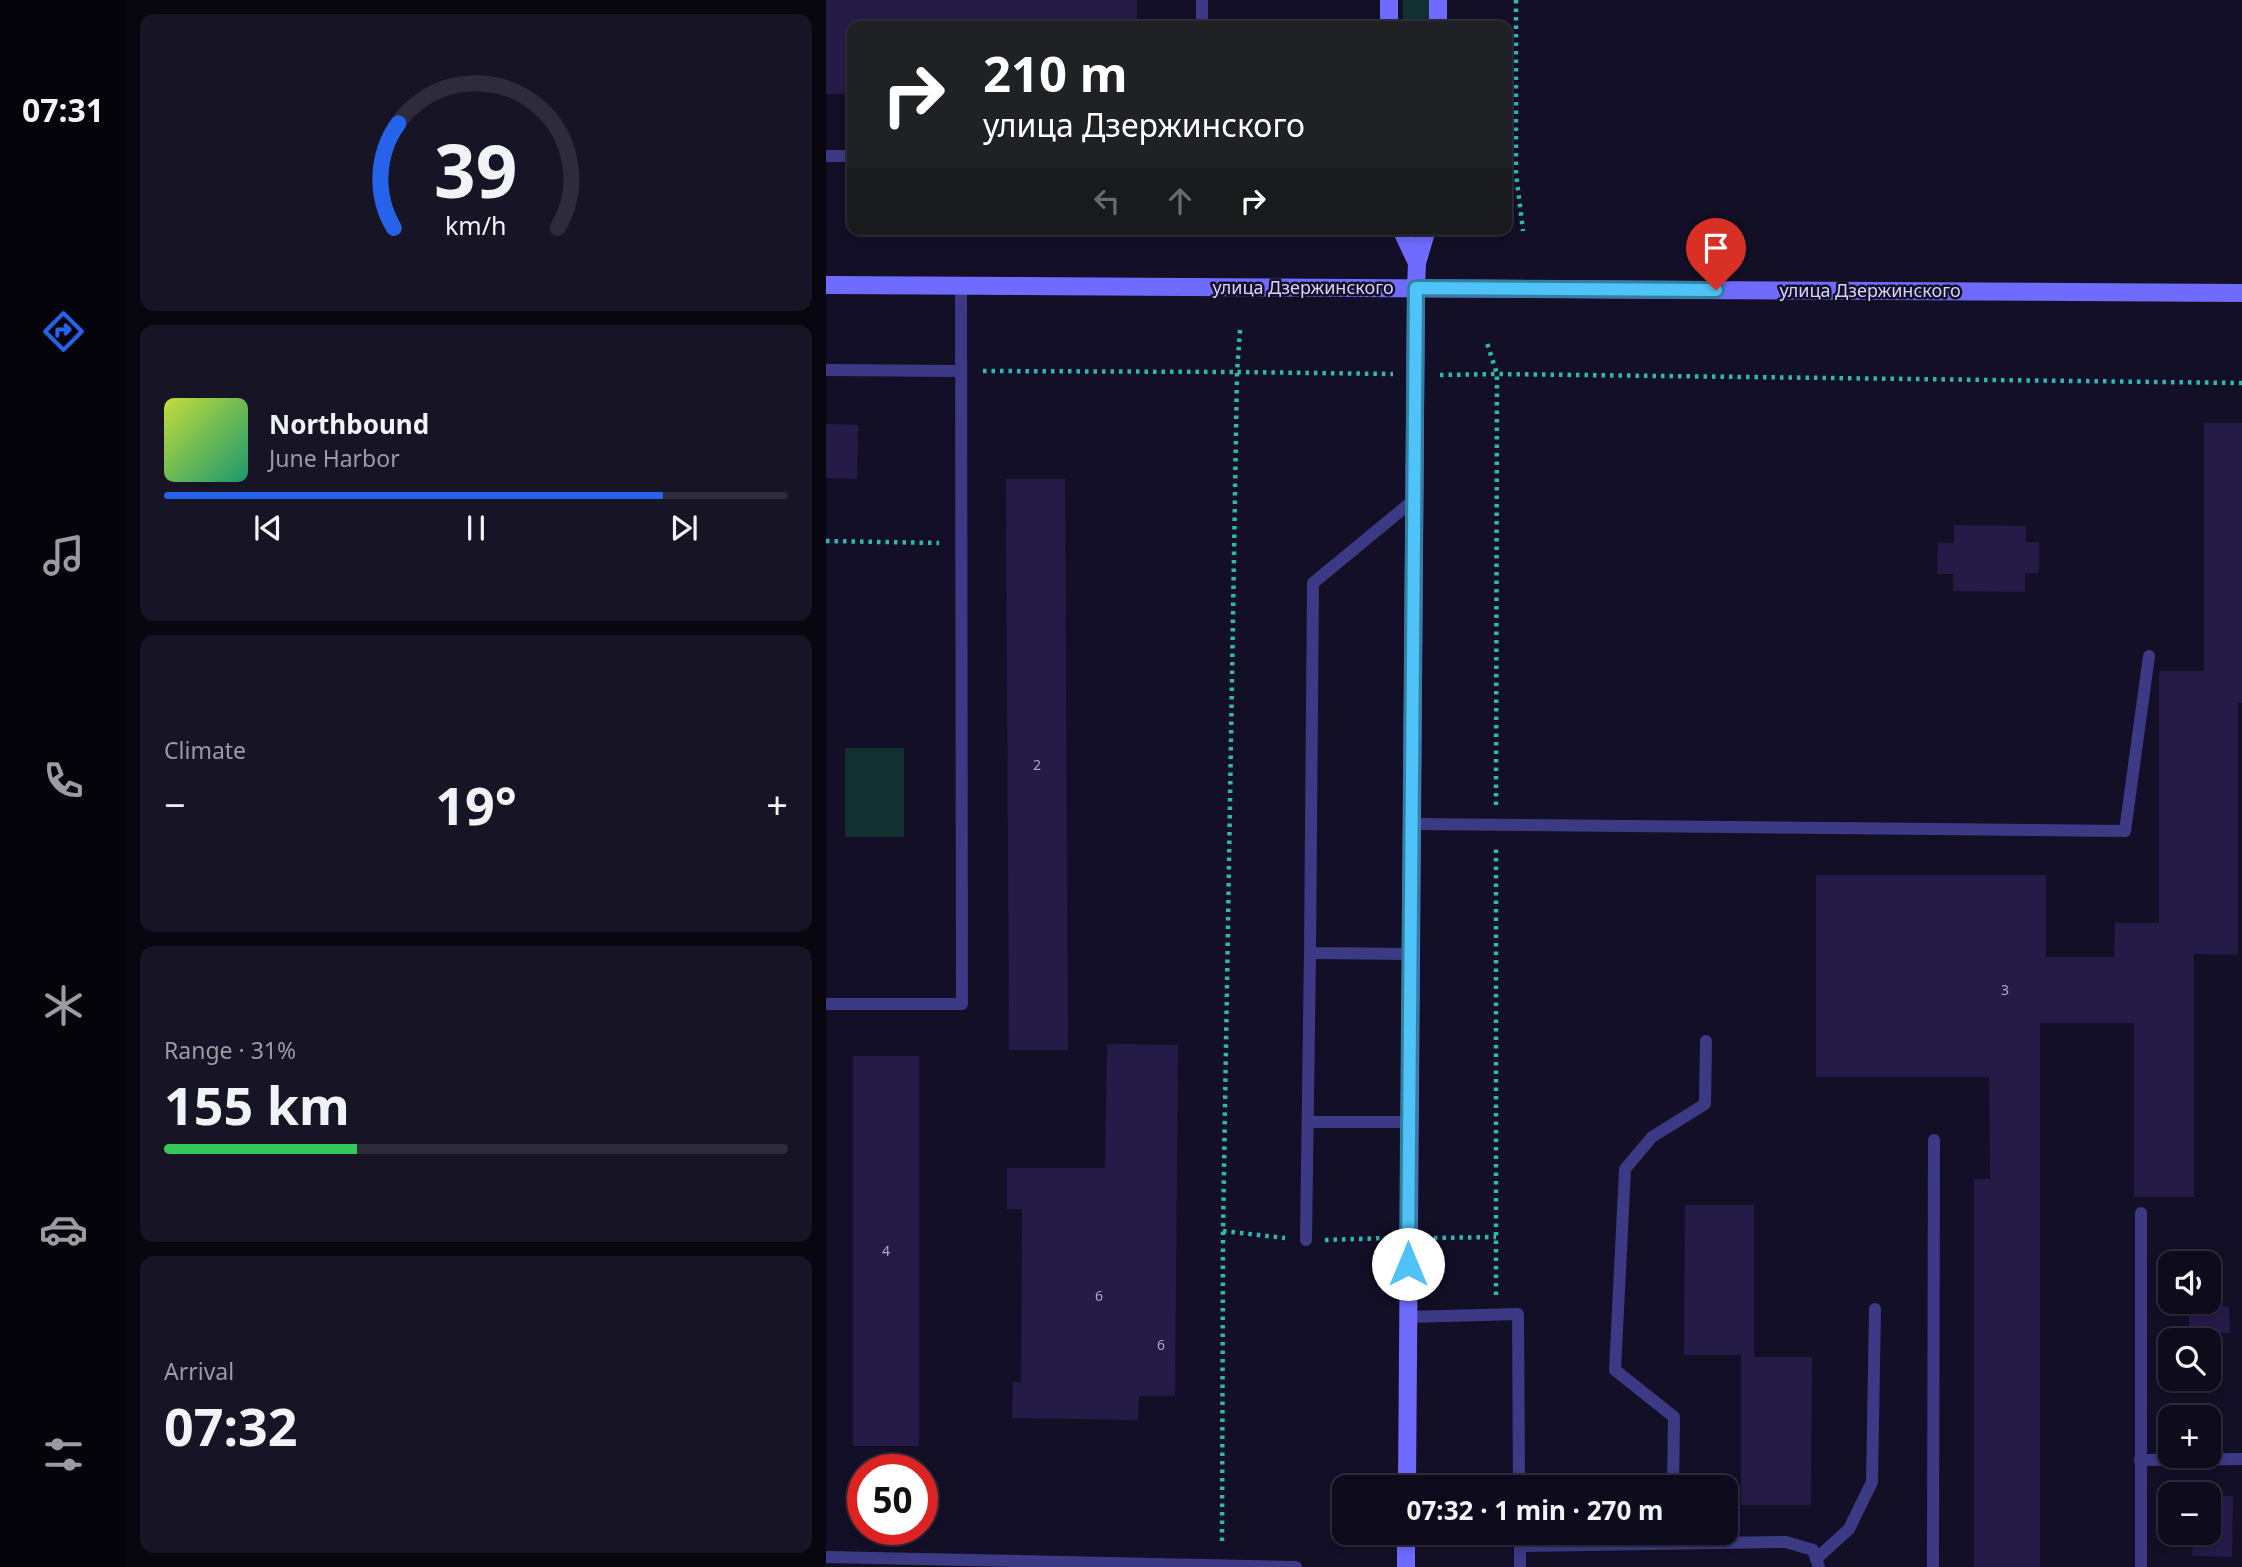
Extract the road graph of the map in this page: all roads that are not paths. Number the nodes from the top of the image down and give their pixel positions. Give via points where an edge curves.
1 (1202, 0) edge
2 (1389, 0) edge
3 (1438, 0) edge
4 (1202, 21) edge
5 (1389, 21) edge
6 (1438, 21) edge
7 (826, 156) edge
8 (847, 156) edge
9 (1405, 235) edge
10 (1425, 235) edge
11 (1417, 263) junction
12 (826, 285) edge
13 (961, 286) junction
14 (1416, 288) junction
15 (2242, 293) edge
16 (826, 370) edge
17 (961, 371) junction
18 (1415, 499) junction
19 (2149, 656) dead end
20 (1412, 824) junction
21 (1310, 953) junction
22 (1411, 954) junction
23 (826, 1004) edge
24 (1706, 1041) dead end
25 (1308, 1122) junction
26 (1409, 1122) junction
27 (1934, 1140) dead end
28 (2141, 1213) dead end
29 (1306, 1240) road end
30 (1875, 1309) dead end
31 (1408, 1317) junction
32 (2242, 1459) edge
33 (2140, 1460) junction
34 (1407, 1475) edge
35 (1519, 1475) edge
36 (1673, 1475) edge
37 (1738, 1540) edge
38 (1406, 1545) edge
39 (1520, 1545) edge
40 (826, 1557) edge
41 (947, 1563) edge
42 (1818, 1563) edge
43 (1296, 1567) edge
44 (1406, 1567) edge
45 (1520, 1567) edge
46 (1933, 1567) edge
47 (2141, 1567) edge

1 - 4 lane
2 - 5 main road
3 - 6 main road
7 - 8 lane
9 - 11 main road
10 - 11 main road
11 - 14 main road
12 - 13 main road, улица Дзержинского
13 - 14 main road, улица Дзержинского
13 - 17 lane
14 - 15 main road, улица Дзержинского
14 - 18 main road
16 - 17 lane
17 - 23 lane via 962,1004
18 - 20 main road
18 - 21 lane via 1313,583
19 - 20 lane via 2125,831
20 - 22 main road
21 - 22 lane
21 - 25 lane
22 - 26 main road
24 - 36 lane via 1705,1104 1652,1137 1625,1169 1615,1370 1674,1417
25 - 26 lane
25 - 29 lane
26 - 31 main road
27 - 46 lane
28 - 33 lane
30 - 42 lane via 1872,1482 1849,1529
31 - 34 main road
31 - 35 lane via 1518,1314
32 - 33 lane
33 - 47 lane
37 - 42 lane via 1786,1542 1813,1550
38 - 44 main road
39 - 45 lane
40 - 41 lane
41 - 43 lane

